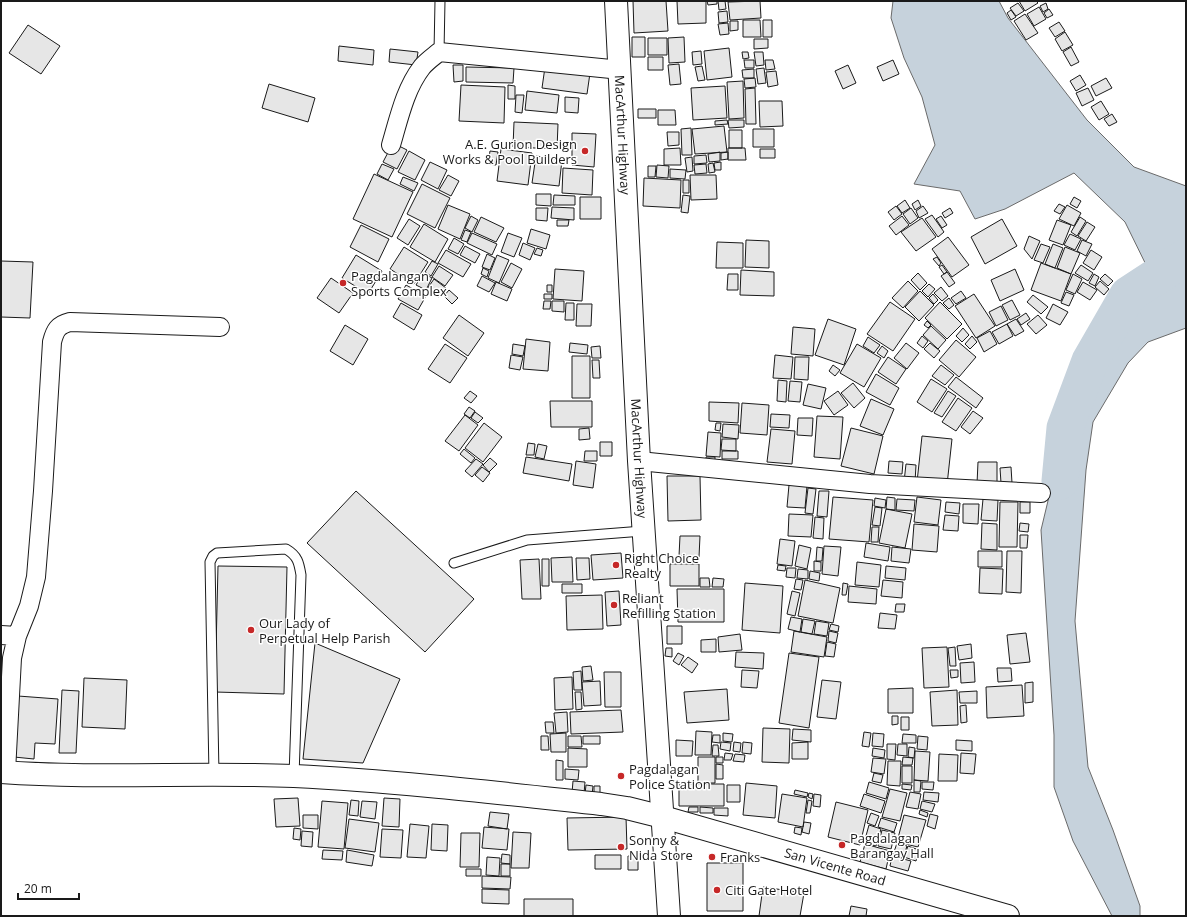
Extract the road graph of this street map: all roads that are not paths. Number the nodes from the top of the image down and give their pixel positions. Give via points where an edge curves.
1 (440, 1) edge
2 (616, 1) edge
3 (439, 52) junction
4 (621, 70) junction
5 (391, 145) dead end
6 (220, 327) dead end
7 (639, 462) junction
8 (1041, 493) dead end
9 (643, 531) junction
10 (454, 563) dead end
11 (9, 636) edge
12 (4, 772) edge
13 (214, 776) junction
14 (294, 776) junction
15 (663, 817) junction
16 (669, 916) edge
17 (1008, 916) edge

1 - 3 lane
2 - 4 main road, MacArthur Highway
3 - 4 street
3 - 5 street via 423,66 411,86
4 - 7 main road, MacArthur Highway
6 - 11 street via 70,322 55,330 52,342 36,577 29,606
7 - 8 street via 870,484
7 - 9 main road, MacArthur Highway
9 - 10 lane via 527,540
9 - 15 main road, MacArthur Highway
11 - 12 street via 12,658
12 - 13 main road, San Vicente Road
13 - 14 main road, San Vicente Road
13 - 14 lane via 210,562 217,553 286,549 298,560 301,575
14 - 15 main road, San Vicente Road via 527,796 621,807
15 - 16 main road, MacArthur Highway
15 - 17 main road, San Vicente Road

